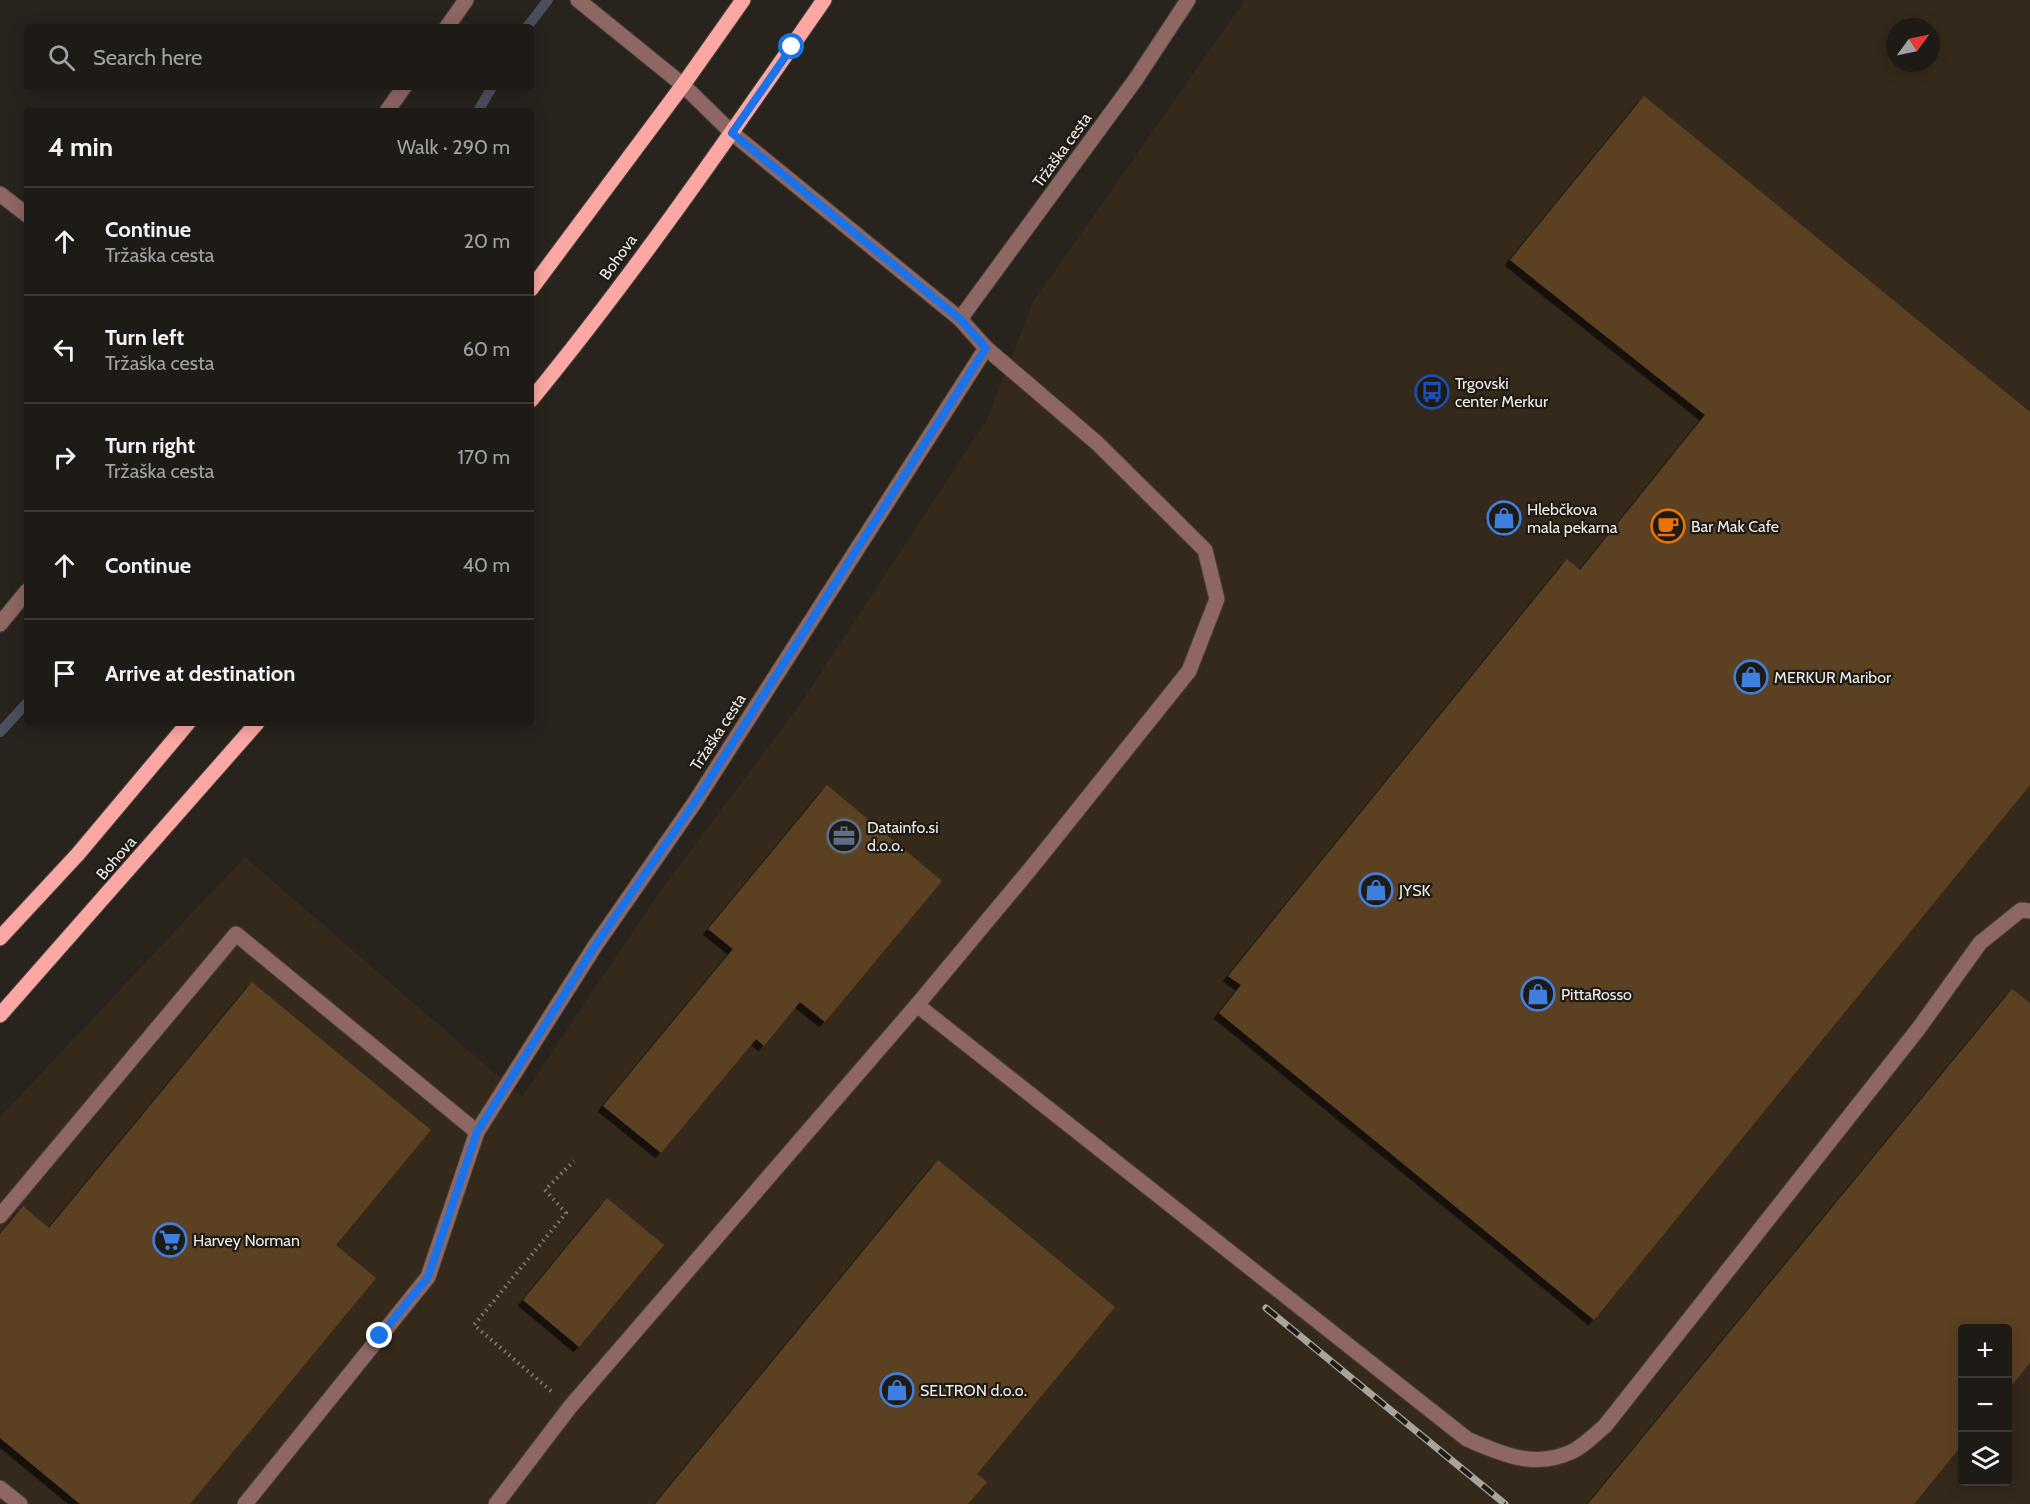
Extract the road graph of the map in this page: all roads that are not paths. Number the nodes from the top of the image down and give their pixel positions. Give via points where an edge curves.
1 (466, 0) edge
2 (578, 0) edge
3 (743, 0) edge
4 (824, 0) edge
5 (1188, 0) edge
6 (449, 24) edge
7 (683, 85) junction
8 (402, 90) edge
9 (389, 108) edge
10 (732, 133) junction
11 (0, 194) edge
12 (24, 213) edge
13 (534, 285) edge
14 (960, 319) junction
15 (986, 348) junction
16 (534, 396) edge
17 (24, 595) edge
18 (0, 624) edge
19 (185, 726) edge
20 (254, 726) edge
21 (2030, 911) edge
22 (0, 938) edge
23 (917, 1005) junction
24 (0, 1015) edge
25 (477, 1132) junction
26 (0, 1216) edge
27 (0, 1488) edge
28 (20, 1504) edge
29 (245, 1504) edge
30 (496, 1504) edge

1 - 6 street
2 - 7 street
3 - 7 main road
4 - 10 main road
5 - 14 street, Tržaška cesta via 1136,79
7 - 10 street
7 - 13 main road
8 - 9 street
10 - 14 street
10 - 16 main road, Bohova
11 - 12 street
14 - 15 street
15 - 23 street via 1097,443 1205,550 1217,599 1189,672
15 - 25 street, Tržaška cesta via 695,802 595,946
17 - 18 street
19 - 22 main road, Bohova via 78,854
20 - 24 main road, Bohova
21 - 23 street via 2021,910 1980,943 1919,1028 1605,1426 1572,1452 1550,1459 1527,1460 1500,1454 1467,1439
23 - 30 street via 570,1407
25 - 26 street via 236,934
25 - 29 street, Tržaška cesta via 428,1277
27 - 28 street

